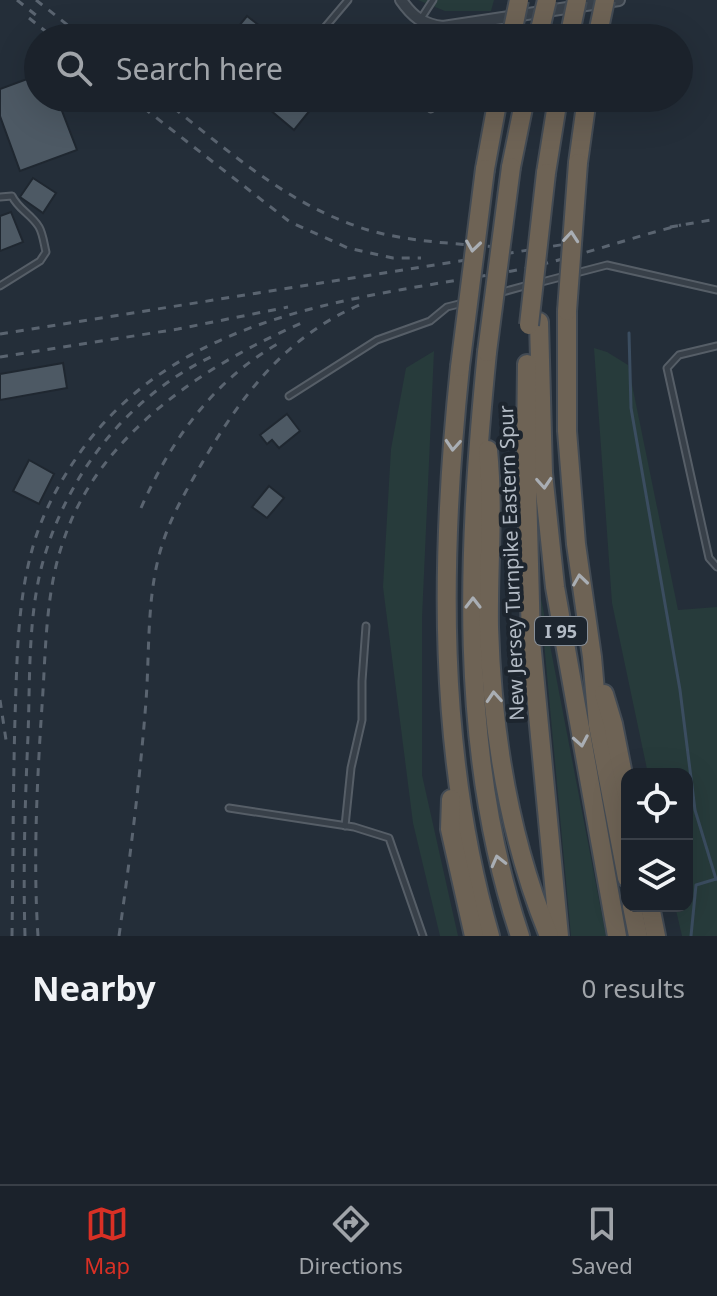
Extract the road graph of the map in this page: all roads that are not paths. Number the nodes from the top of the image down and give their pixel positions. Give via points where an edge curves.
1 (348, 0) edge
2 (401, 0) edge
3 (433, 0) edge
4 (519, 0) edge
5 (547, 0) edge
6 (577, 0) edge
7 (605, 0) edge
8 (619, 0) edge
9 (420, 21) junction
10 (328, 24) edge
11 (427, 24) edge
12 (470, 24) edge
13 (514, 24) edge
14 (541, 24) edge
15 (572, 24) edge
16 (600, 24) edge
17 (495, 112) edge
18 (522, 112) edge
19 (556, 112) edge
20 (585, 112) edge
21 (0, 197) edge
22 (0, 286) edge
23 (717, 290) edge
24 (491, 295) dead end
25 (476, 299) dead end
26 (534, 323) junction
27 (717, 346) edge
28 (289, 396) dead end
29 (482, 401) junction
30 (717, 567) edge
31 (366, 626) dead end
32 (592, 657) junction
33 (453, 740) junction
34 (622, 768) edge
35 (229, 808) dead end
36 (345, 826) junction
37 (621, 846) edge
38 (633, 912) edge
39 (651, 912) edge
40 (423, 936) edge
41 (474, 936) edge
42 (490, 936) edge
43 (520, 936) edge
44 (549, 936) edge
45 (559, 936) edge
46 (617, 936) edge
47 (638, 936) edge
48 (656, 936) edge

1 - 10 lane
2 - 9 street
3 - 9 lane
4 - 13 highway, bridge
5 - 14 highway, bridge
6 - 15 highway, bridge
7 - 16 highway, bridge
8 - 12 street
9 - 11 street
17 -> 33 highway, bridge via 460,367 451,474 447,581
18 - 29 highway, bridge
19 - 26 highway, New Jersey Turnpike Eastern Spur / I 95, bridge
32 -> 20 highway, I 95, bridge via 570,487 566,396 567,311
21 - 22 lane via 12,196 33,219 46,252
23 - 24 lane via 607,265
25 - 28 lane via 377,340
26 - 45 highway, New Jersey Turnpike Eastern Spur / I 95 via 526,425 531,641
26 -> 46 highway, New Jersey Turnpike Eastern Spur / I 95 via 555,587
27 - 30 lane via 679,355 667,368 709,558
43 -> 29 highway via 492,835 476,713 473,577
44 -> 29 highway via 517,841 500,754 490,630 491,480
31 - 36 lane via 362,720
32 - 34 highway, I 95
32 - 37 highway, I 95 via 598,725
33 - 41 highway via 450,829
33 - 42 highway via 467,846
35 - 36 lane
36 - 40 lane via 389,838
38 - 47 highway
39 - 48 highway

